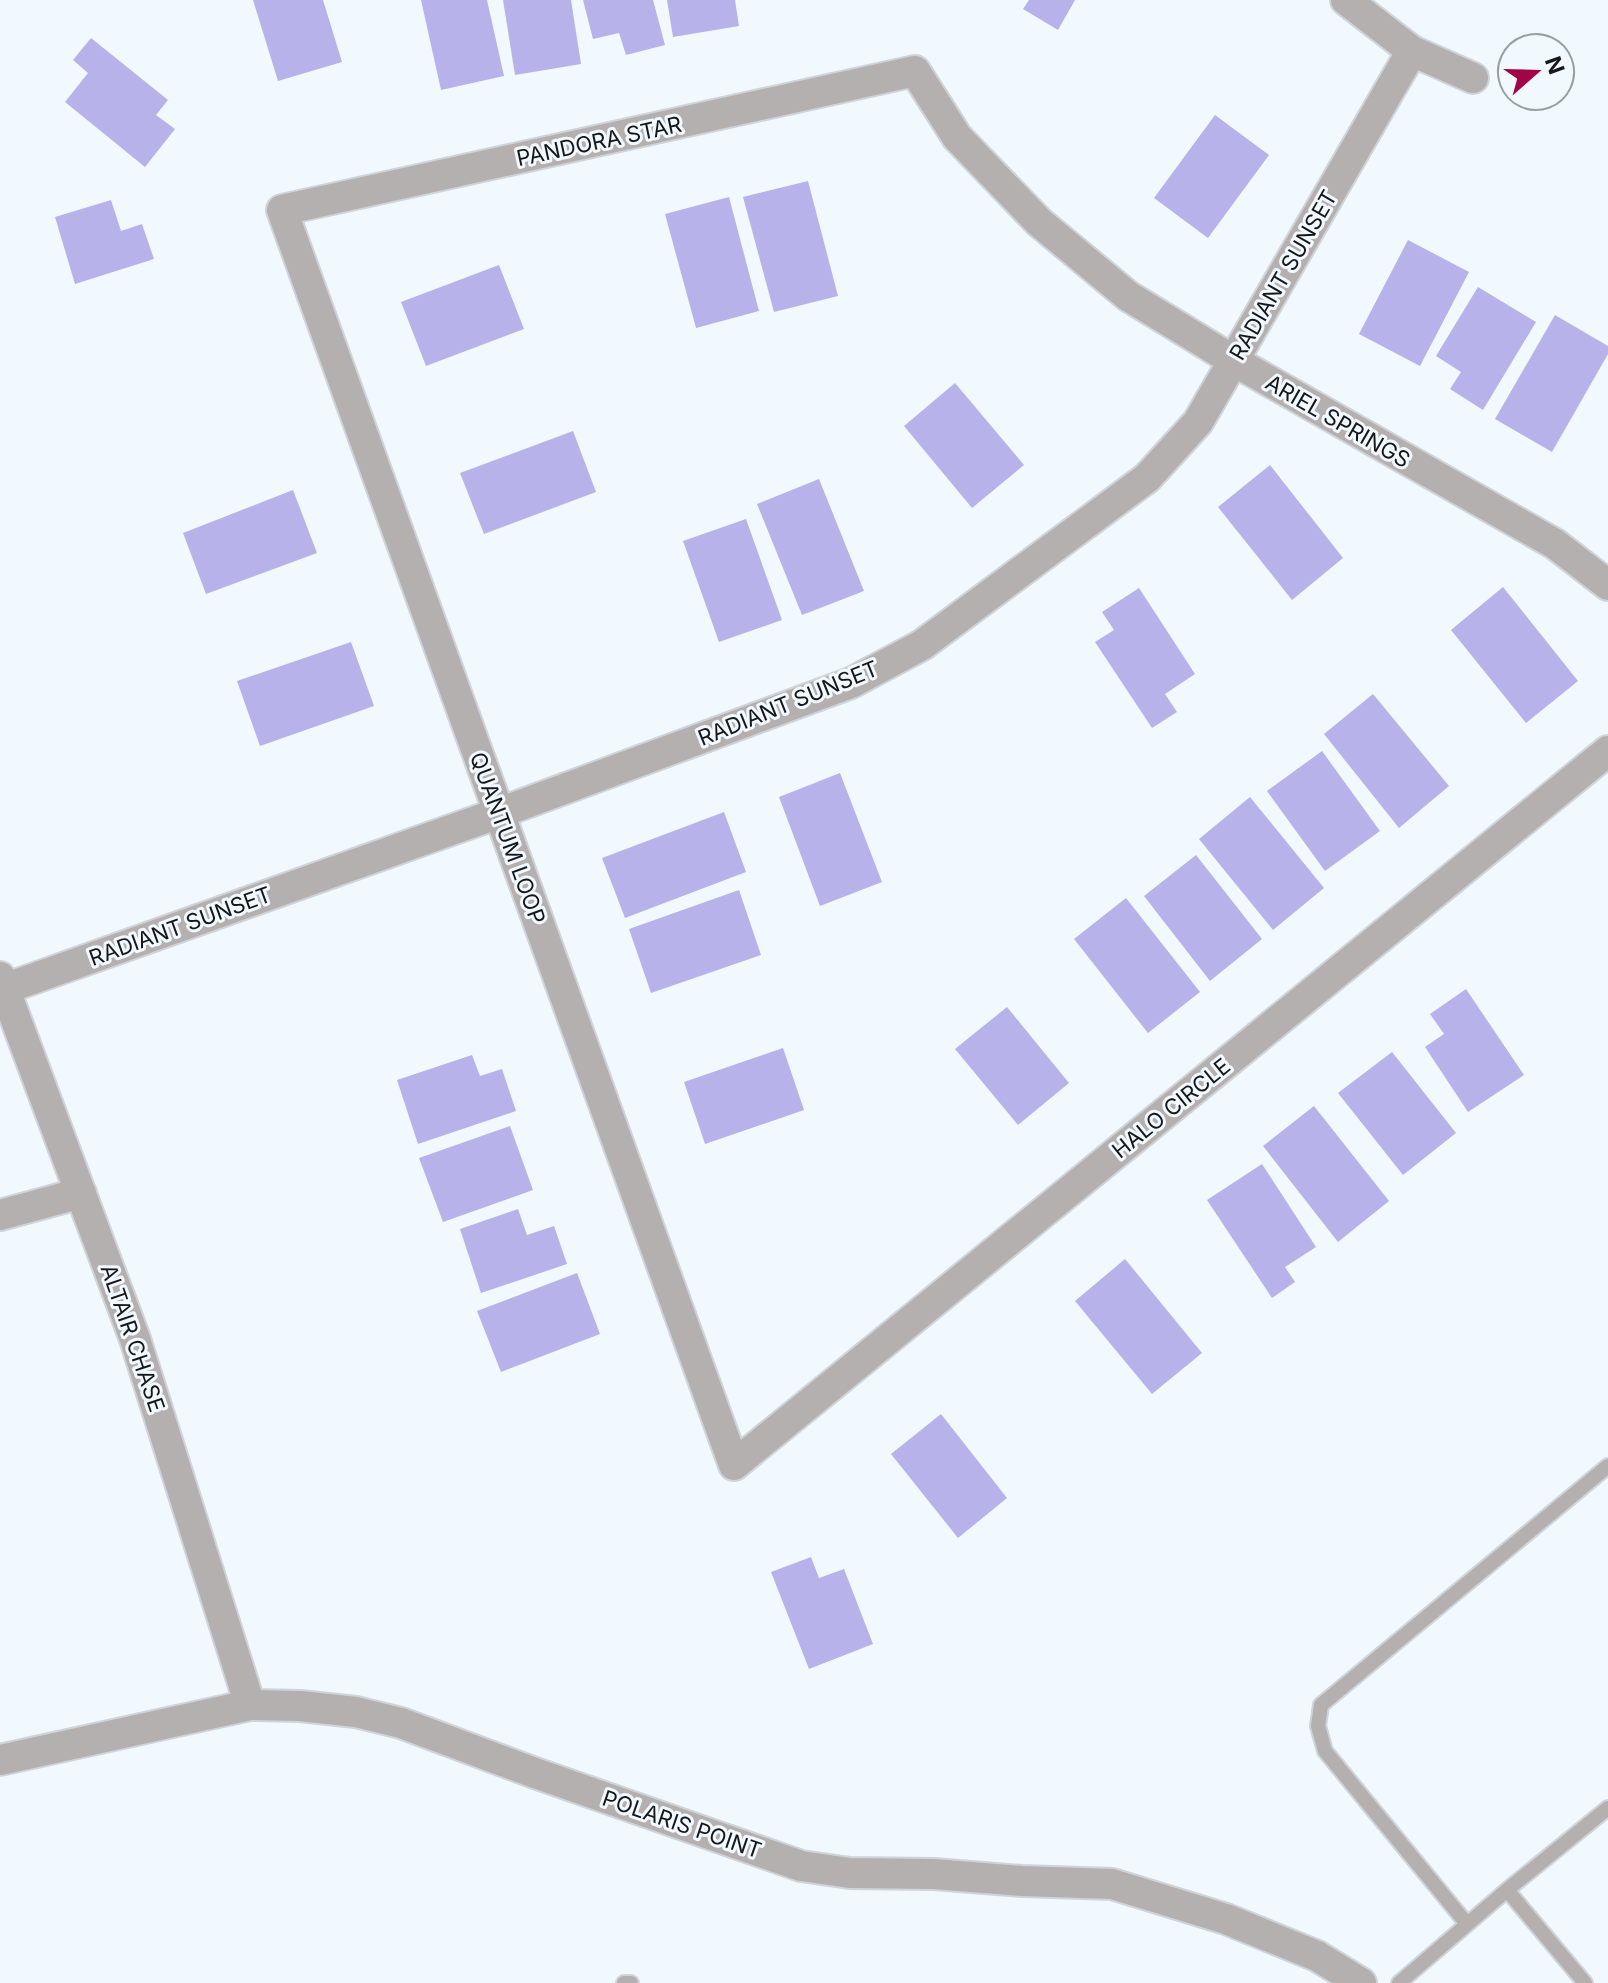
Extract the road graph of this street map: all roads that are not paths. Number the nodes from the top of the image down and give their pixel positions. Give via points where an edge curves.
1 (1346, 0) edge
2 (1412, 51) junction
3 (915, 71) joint
4 (1473, 78) dead end
5 (282, 210) joint
6 (1234, 361) junction
7 (1608, 585) edge
8 (1608, 751) edge
9 (499, 813) junction
10 (2, 983) edge
11 (81, 1193) junction
12 (0, 1215) edge
13 (734, 1465) joint
14 (1608, 1466) edge
15 (250, 1705) junction
16 (0, 1760) edge
17 (1608, 1808) edge
18 (1507, 1890) junction
19 (1467, 1924) junction
20 (624, 1983) edge
21 (631, 1983) edge
22 (1361, 1983) edge
23 (1399, 1983) edge
24 (1585, 1983) edge

1 - 2 street
2 - 4 street
2 - 6 street, RADIANT SUNSET
3 - 5 street, PANDORA STAR
3 - 6 street, ARIEL SPRINGS via 957,137 1039,222 1128,296
5 - 9 street, QUANTUM LOOP
6 - 7 street, ARIEL SPRINGS via 1555,544
6 - 9 street, RADIANT SUNSET via 1198,422 1147,478 922,645 851,683
8 - 13 street, HALO CIRCLE
9 - 10 street, RADIANT SUNSET
9 - 13 street, QUANTUM LOOP
10 - 11 street, ALTAIR CHASE
11 - 12 street
11 - 15 street, ALTAIR CHASE via 135,1339
14 - 19 lane via 1321,1705 1318,1726 1325,1751
15 - 16 street, POLARIS POINT
15 - 22 street, POLARIS POINT via 328,1709 401,1723 801,1866 850,1873 1112,1884 1226,1919 1317,1956
17 - 18 lane
18 - 19 lane
18 - 24 lane
19 - 23 lane
20 - 21 lane

